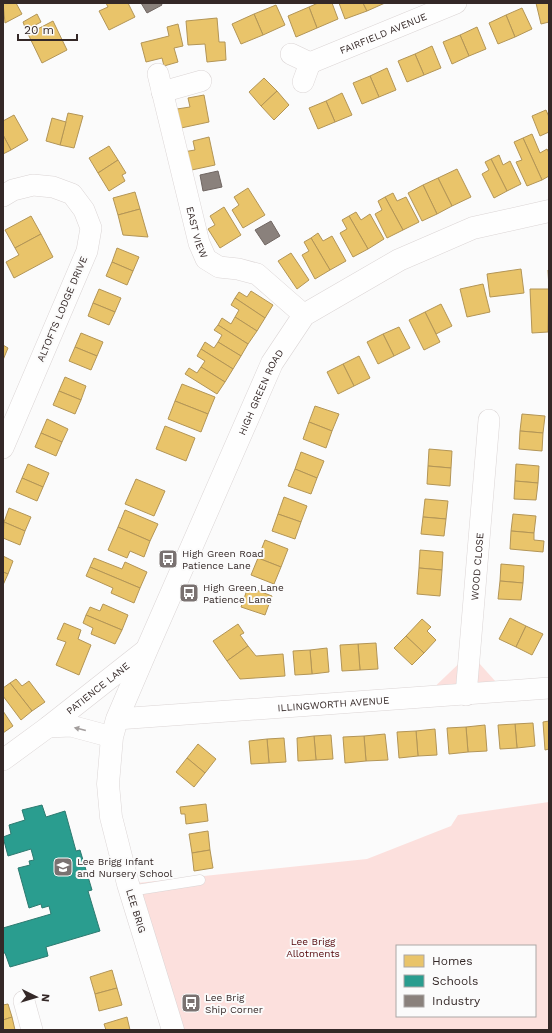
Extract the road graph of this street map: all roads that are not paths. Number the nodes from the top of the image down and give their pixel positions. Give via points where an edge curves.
1 (456, 3) edge
2 (433, 7) edge
3 (291, 54) dead end
4 (202, 81) dead end
5 (3, 196) edge
6 (549, 211) edge
7 (304, 315) junction
8 (482, 432) dead end
9 (3, 448) edge
10 (147, 649) junction
11 (549, 688) edge
12 (466, 695) junction
13 (48, 727) junction
14 (114, 728) junction
15 (3, 760) edge
16 (200, 880) dead end
17 (130, 891) junction
18 (24, 1001) dead end
19 (32, 1030) edge
20 (173, 1030) edge

1 - 2 street, FAIRFIELD AVENUE
2 - 3 street, FAIRFIELD AVENUE via 306,72
4 - 7 street, EAST VIEW via 160,83 199,243 206,259 219,267 257,274
5 - 9 street, ALTOFTS LODGE DRIVE via 34,185 53,187 72,194 84,210 91,228 87,251
6 - 7 street, HIGH GREEN ROAD via 473,228 399,260
7 - 10 street, HIGH GREEN ROAD via 272,363
8 - 12 street, WOOD CLOSE
10 - 13 street, PATIENCE LANE
10 - 14 street, HIGH GREEN ROAD
11 - 12 street, ILLINGWORTH AVENUE
12 - 14 street, ILLINGWORTH AVENUE
14 -> 13 street, PATIENCE LANE
13 - 15 street, PATIENCE LANE
14 - 17 street, LEE BRIG via 108,784 111,818
16 - 17 lane
17 - 20 street, LEE BRIG
18 - 19 street

